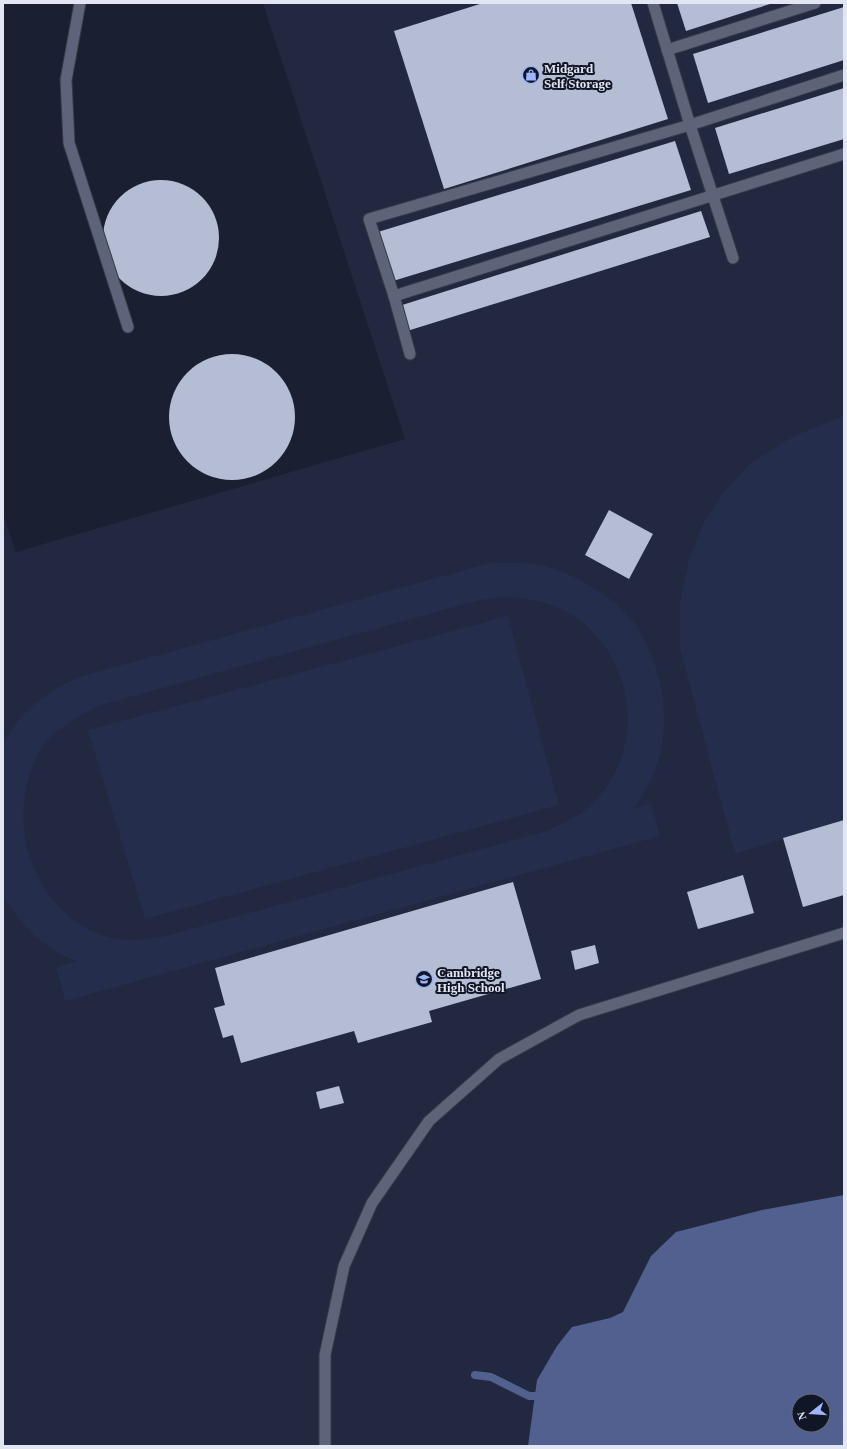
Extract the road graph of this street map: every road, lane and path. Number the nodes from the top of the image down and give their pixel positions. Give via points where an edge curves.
1 (80, 3) edge
2 (653, 3) edge
3 (815, 3) edge
4 (667, 50) junction
5 (844, 75) edge
6 (690, 126) junction
7 (844, 154) edge
8 (712, 194) junction
9 (733, 258) dead end
10 (394, 296) junction
11 (128, 327) dead end
12 (410, 354) dead end
13 (844, 933) edge
14 (326, 1446) edge

1 - 11 lane via 66,80 69,143
2 - 4 lane
3 - 4 lane
4 - 6 lane
5 - 6 lane
6 - 8 lane
6 - 10 lane via 369,219
7 - 8 lane
8 - 9 lane
8 - 10 lane
10 - 12 lane
13 - 14 lane via 579,1015 499,1059 429,1121 372,1203 344,1266 325,1355

